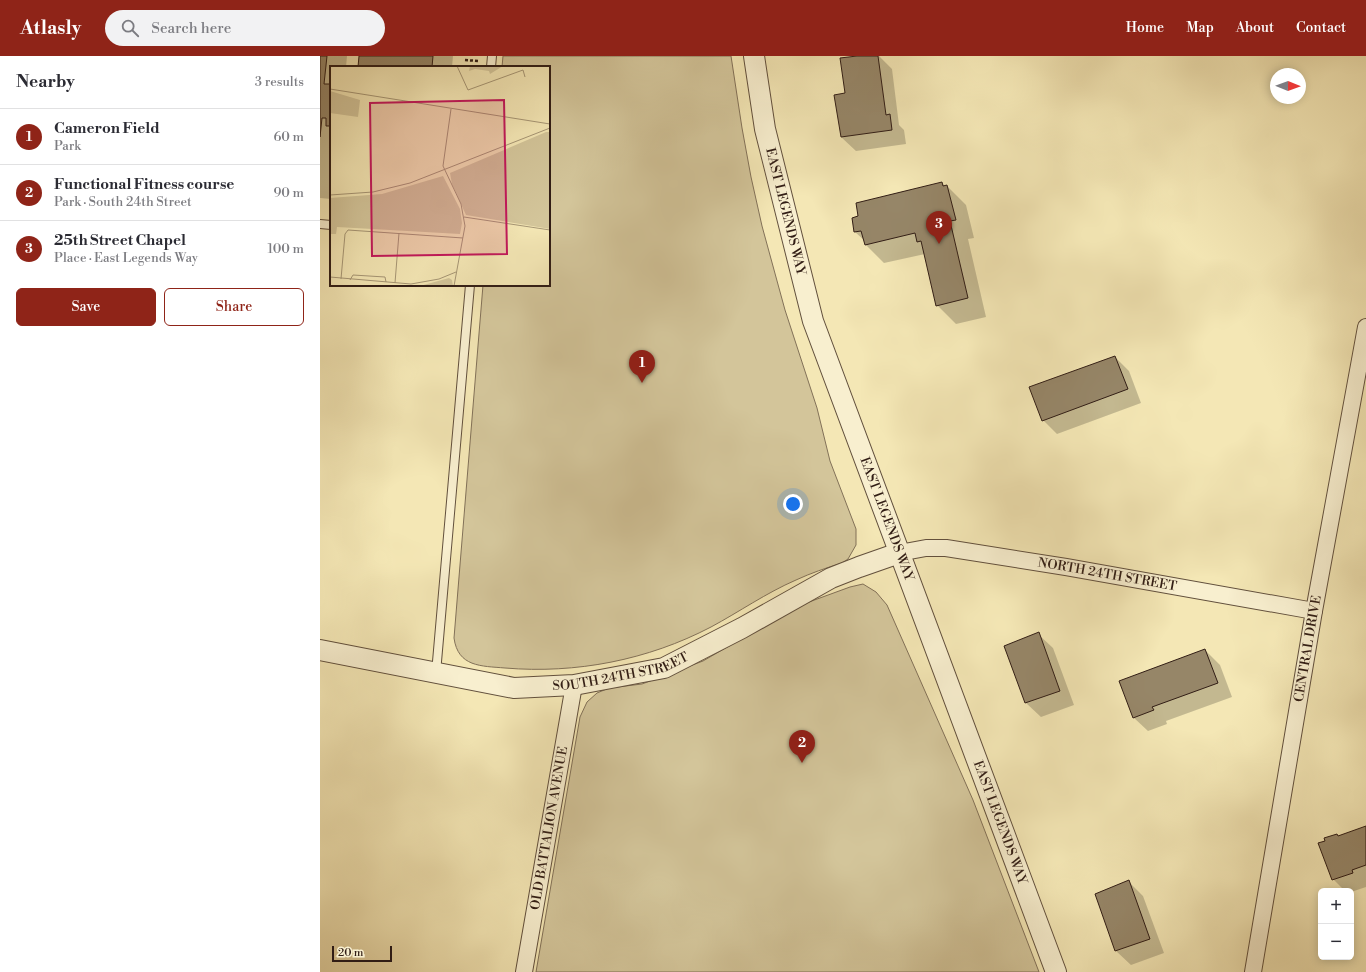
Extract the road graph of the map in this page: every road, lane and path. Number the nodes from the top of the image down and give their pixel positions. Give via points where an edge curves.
1 (492, 56) edge
2 (754, 56) edge
3 (465, 60) dead end
4 (478, 61) dead end
5 (491, 66) edge
6 (320, 224) edge
7 (330, 225) edge
8 (470, 286) edge
9 (1366, 327) edge
10 (899, 553) junction
11 (1314, 611) junction
12 (320, 650) edge
13 (436, 673) junction
14 (574, 685) junction
15 (524, 972) edge
16 (1056, 972) edge
17 (1253, 972) edge

1 - 5 lane
2 - 10 street, EAST LEGENDS WAY via 765,129 813,321
3 - 4 path
6 - 7 lane
8 - 13 lane
9 - 11 street, CENTRAL DRIVE
10 - 11 street, NORTH 24TH STREET via 926,548 946,548
10 - 14 street, SOUTH 24TH STREET via 831,578 664,668
10 - 16 street, EAST LEGENDS WAY
11 - 17 street, CENTRAL DRIVE
12 - 13 street, SOUTH 24TH STREET
13 - 14 street, SOUTH 24TH STREET via 514,688
14 - 15 street, OLD BATTALION AVENUE

